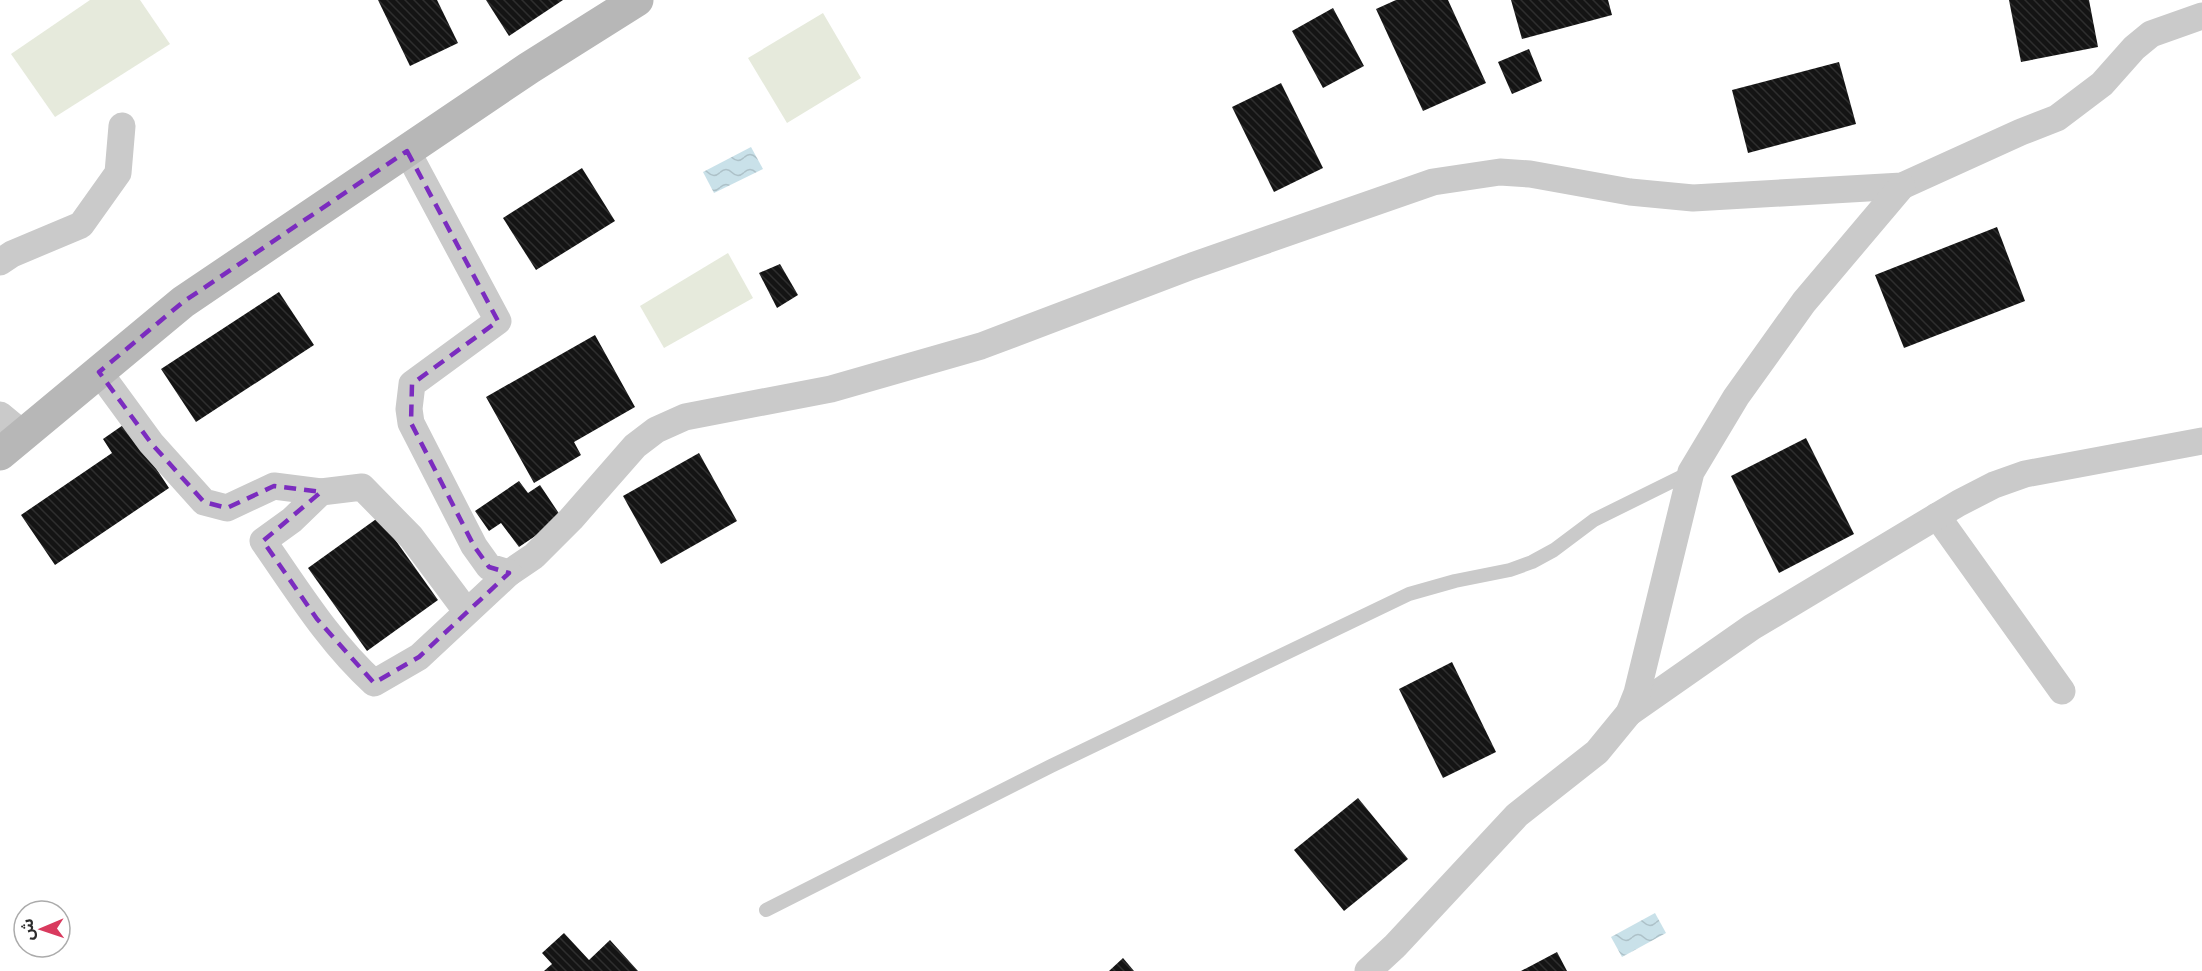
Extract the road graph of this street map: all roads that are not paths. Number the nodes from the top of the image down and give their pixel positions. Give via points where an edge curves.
1 (637, 0) edge
2 (2202, 16) edge
3 (122, 126) dead end
4 (407, 151) junction
5 (1902, 186) junction
6 (0, 262) edge
7 (99, 372) junction
8 (8, 434) edge
9 (2202, 441) edge
10 (1691, 472) junction
11 (321, 492) junction
12 (1937, 516) junction
13 (508, 573) junction
14 (467, 612) junction
15 (2062, 691) dead end
16 (1629, 713) junction
17 (766, 910) dead end
18 (1368, 971) edge

1 - 4 main road
2 - 5 street via 2151,34 2102,84 2057,118
3 - 6 street via 118,173 81,225
4 - 7 main road via 183,302
4 - 13 street via 498,321 412,384 408,409 411,423 474,546 489,567
5 - 10 street via 1804,302 1736,397
5 - 13 street via 1693,198 1500,172 1433,182 1192,266 981,346 831,389 685,417 656,430 635,446 571,519 534,556
7 - 8 main road
7 - 11 street via 151,443 204,502 227,508 274,486
9 - 12 street via 2025,474 1994,485
10 - 16 street
10 - 17 lane via 1594,520 1532,561 1409,594 1051,766
11 - 14 street via 362,487 411,537
11 - 14 street via 263,541 317,620 350,661 374,683 419,657
12 - 15 street
12 - 16 street via 1752,627
13 - 14 street
16 - 18 street via 1597,752 1517,815

